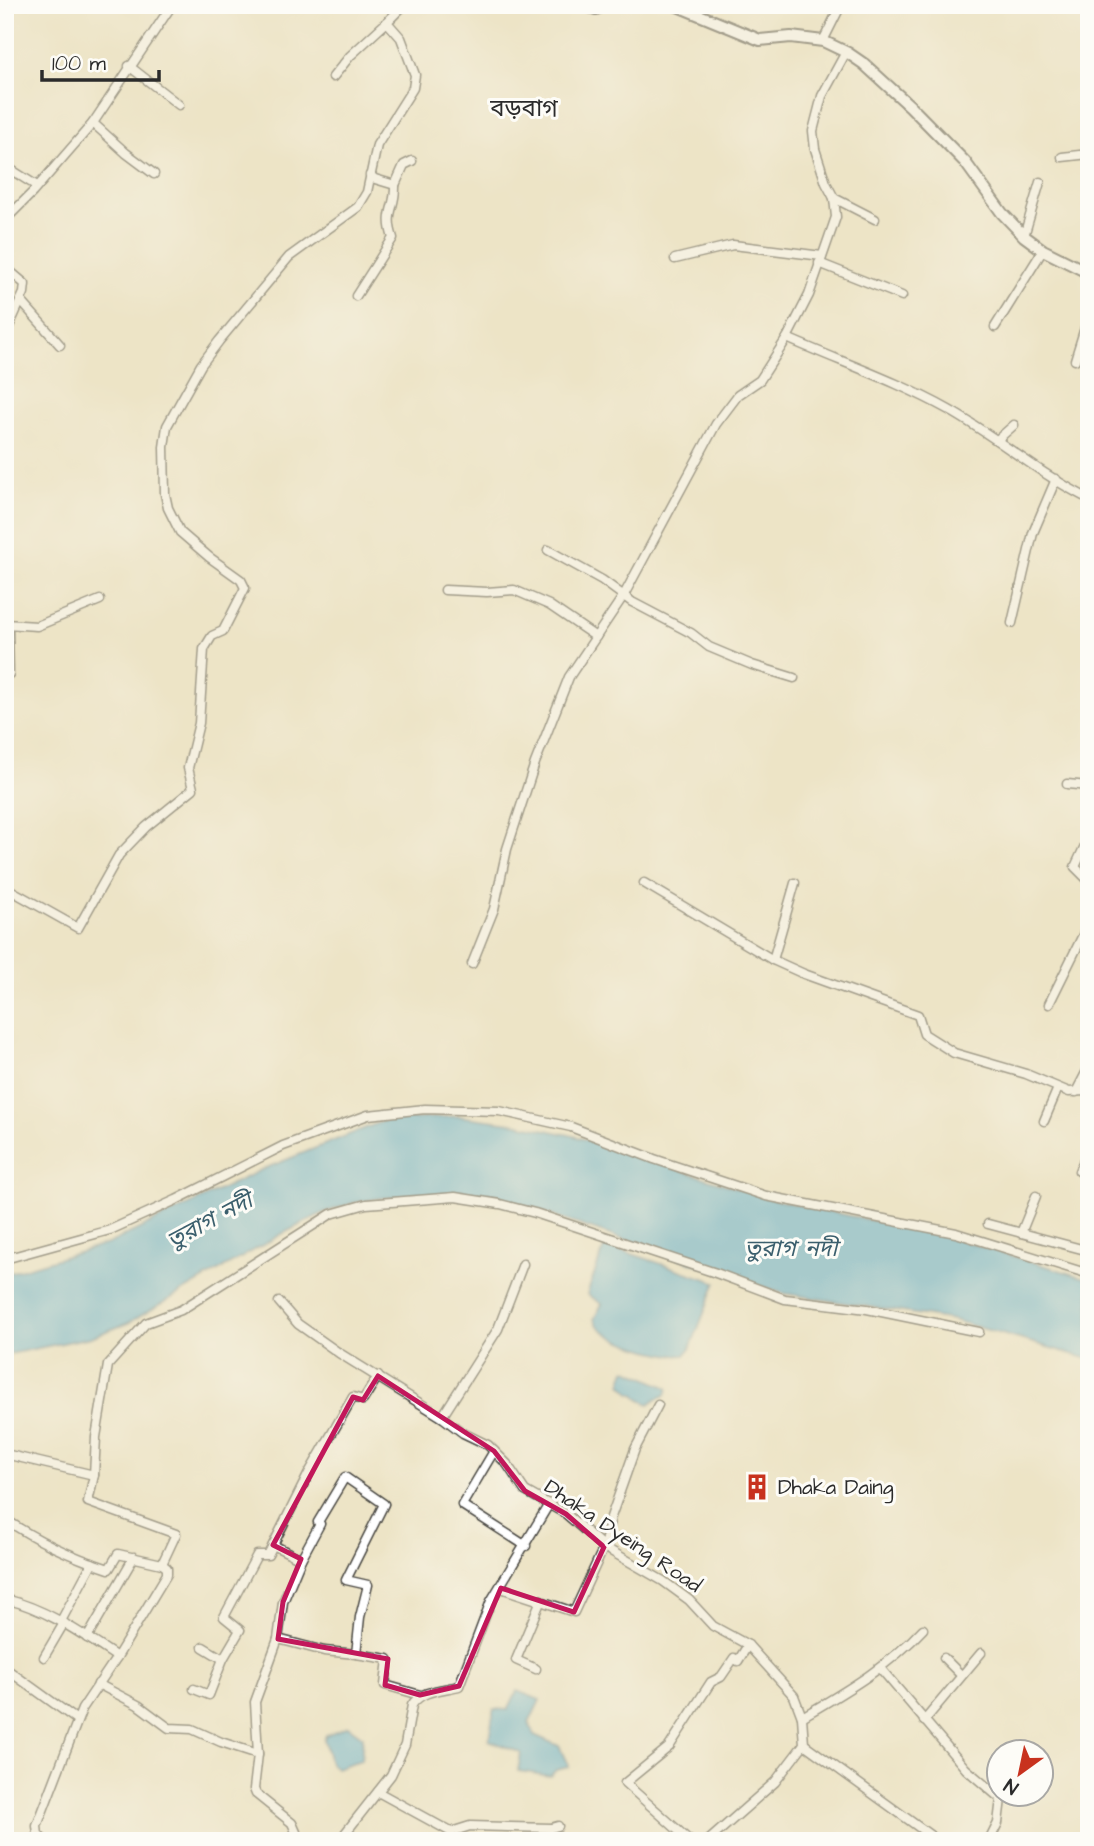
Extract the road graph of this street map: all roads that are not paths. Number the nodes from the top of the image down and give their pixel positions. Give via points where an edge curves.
1 (172, 5) edge
2 (404, 5) edge
3 (583, 5) edge
4 (606, 5) edge
5 (675, 5) edge
6 (841, 5) edge
7 (387, 22) junction
8 (823, 41) junction
9 (846, 52) junction
10 (129, 66) junction
11 (333, 77) dead end
12 (179, 105) dead end
13 (93, 123) junction
14 (1089, 154) edge
15 (1062, 157) dead end
16 (412, 161) dead end
17 (5, 166) edge
18 (154, 174) dead end
19 (370, 175) junction
20 (1040, 182) dead end
21 (395, 185) junction
22 (37, 186) junction
23 (834, 198) junction
24 (875, 219) dead end
25 (5, 220) edge
26 (1024, 236) junction
27 (1043, 250) junction
28 (675, 260) dead end
29 (821, 260) junction
30 (5, 267) edge
31 (1089, 273) edge
32 (356, 296) dead end
33 (902, 296) dead end
34 (21, 300) junction
35 (1089, 315) edge
36 (995, 327) dead end
37 (5, 335) edge
38 (787, 338) junction
39 (60, 345) dead end
40 (1075, 360) dead end
41 (1014, 425) dead end
42 (997, 440) junction
43 (1056, 479) junction
44 (1089, 499) edge
45 (548, 550) dead end
46 (445, 590) dead end
47 (624, 595) junction
48 (100, 600) dead end
49 (1012, 623) dead end
50 (7, 624) edge
51 (596, 637) junction
52 (5, 677) edge
53 (794, 678) dead end
54 (1067, 784) dead end
55 (1089, 786) edge
56 (1089, 837) edge
57 (1089, 881) edge
58 (644, 883) dead end
59 (795, 883) dead end
60 (5, 887) edge
61 (1089, 923) edge
62 (773, 960) junction
63 (472, 964) dead end
64 (1049, 1004) dead end
65 (1089, 1067) edge
66 (1058, 1088) junction
67 (1076, 1091) junction
68 (1089, 1094) edge
69 (1044, 1121) dead end
70 (1089, 1150) edge
71 (1079, 1171) dead end
72 (1037, 1196) dead end
73 (988, 1224) dead end
74 (1021, 1233) junction
75 (1089, 1251) edge
76 (5, 1259) edge
77 (523, 1264) dead end
78 (1089, 1274) edge
79 (279, 1301) dead end
80 (979, 1332) dead end
81 (378, 1377) junction
82 (658, 1405) dead end
83 (442, 1416) junction
84 (494, 1451) junction
85 (5, 1454) edge
86 (94, 1475) junction
87 (549, 1504) junction
88 (5, 1518) edge
89 (273, 1545) junction
90 (526, 1546) junction
91 (604, 1547) junction
92 (134, 1557) junction
93 (301, 1559) junction
94 (92, 1563) junction
95 (162, 1564) junction
96 (501, 1588) junction
97 (5, 1599) edge
98 (541, 1600) junction
99 (63, 1622) junction
100 (923, 1629) dead end
101 (87, 1638) junction
102 (278, 1639) junction
103 (748, 1644) junction
104 (203, 1647) dead end
105 (981, 1653) dead end
106 (356, 1654) junction
107 (44, 1657) dead end
108 (117, 1657) junction
109 (944, 1658) dead end
110 (223, 1659) junction
111 (5, 1668) edge
112 (536, 1669) dead end
113 (881, 1669) junction
114 (961, 1675) junction
115 (98, 1684) junction
116 (194, 1689) dead end
117 (419, 1695) junction
118 (802, 1717) junction
119 (77, 1720) junction
120 (924, 1721) junction
121 (804, 1744) junction
122 (258, 1754) junction
123 (378, 1792) junction
124 (558, 1825) dead end
125 (44, 1841) edge
126 (300, 1841) edge
127 (339, 1841) edge
128 (690, 1841) edge
129 (708, 1841) edge
130 (938, 1841) edge
131 (989, 1841) edge

1 - 10 street
2 - 7 street
3 - 4 main road via 596,9
5 - 8 main road via 760,40 792,37
6 - 8 street
7 - 11 street
7 - 19 street via 401,38 415,75 413,88 377,145
8 - 9 main road
9 - 23 street via 822,96 813,131
9 - 26 main road via 910,106 965,162
10 - 12 street
10 - 13 street
13 - 18 street
13 - 22 street
14 - 15 street
16 - 21 street via 404,165
17 - 22 street
19 - 21 street
19 - 60 street via 368,192 358,207 289,257 219,341 167,426 164,494 168,508 186,537 241,579 245,588 223,631 212,636 204,649 198,723 188,768 193,789 119,855 78,928
20 - 26 street
21 - 32 street via 388,224 393,238
22 - 25 street
23 - 24 street
23 - 29 street via 835,217
26 - 27 main road
27 - 31 main road
27 - 36 street
28 - 29 street via 733,245
29 - 33 street
29 - 38 street via 810,296
30 - 34 street via 25,284
34 - 37 street
34 - 39 street
35 - 40 street
38 - 42 street via 946,408
38 - 47 street via 760,380 738,395 716,425
41 - 42 street
42 - 43 street
43 - 44 street
43 - 49 street via 1032,533
45 - 47 street
46 - 51 street via 514,590 549,605
47 - 51 street
47 - 53 street via 709,647
48 - 50 street via 37,626
50 - 52 street via 9,674
51 - 63 street via 569,677 546,732 507,849 494,909
54 - 55 street
56 - 57 street via 1076,867
58 - 62 street
59 - 62 street
61 - 64 street
62 - 66 street via 918,1015 924,1034 954,1053
65 - 67 street
66 - 67 street
66 - 69 street
67 - 68 street
70 - 71 street
72 - 74 street
73 - 74 street
74 - 75 street
76 - 78 street via 110,1230 283,1146 368,1115 425,1109 499,1111 571,1127 766,1196 956,1233
77 - 83 street via 498,1329
79 - 81 street, Dhaka Dyeing Road via 298,1324
80 - 86 street via 867,1309 785,1299 500,1204 455,1197 366,1204 331,1214 181,1310 146,1323 108,1364
81 - 83 street, Dhaka Dyeing Road
81 - 89 street via 363,1400 353,1397
82 - 91 street via 635,1450
83 - 84 street, Dhaka Dyeing Road
84 - 87 street, Dhaka Dyeing Road via 525,1491
84 - 90 street via 462,1505
85 - 86 street
86 - 95 street via 88,1502 176,1534
87 - 90 street
87 - 91 street, Dhaka Dyeing Road
88 - 94 street via 27,1535
89 - 93 street
89 - 110 street via 268,1555 257,1555 224,1617 240,1630
90 - 96 street
91 - 98 street via 574,1612
91 - 103 street, Dhaka Dyeing Road via 663,1581 713,1626
92 - 94 street via 118,1554 109,1569
92 - 95 street
92 - 101 street
93 - 102 street via 283,1602
93 - 106 street via 345,1477 384,1503 346,1580 368,1585
94 - 99 street
95 - 108 street via 167,1574
96 - 98 street
96 - 117 street via 491,1601 459,1686
97 - 99 street
98 - 112 street via 516,1660
99 - 101 street
99 - 107 street
100 - 113 street
101 - 108 street
102 - 106 street
102 - 122 street via 255,1702
103 - 118 street, Dhaka Dyeing Road via 794,1696
103 - 128 street via 738,1661 734,1658 721,1677 711,1682 669,1747 625,1783
104 - 110 street
105 - 114 street
106 - 117 street via 388,1659 385,1685
108 - 115 street
109 - 114 street
110 - 116 street via 209,1695
111 - 119 street
113 - 118 street
113 - 120 street
114 - 120 street
115 - 119 street
115 - 122 street via 169,1728 192,1728
117 - 123 street via 412,1705 400,1759
118 - 121 street, Dhaka Dyeing Road
119 - 125 street via 37,1826
120 - 131 street via 966,1769 1001,1799 998,1823
121 - 129 street via 775,1782
121 - 130 street
122 - 126 street via 256,1794 292,1823
123 - 124 street via 451,1832 470,1826
123 - 127 street

